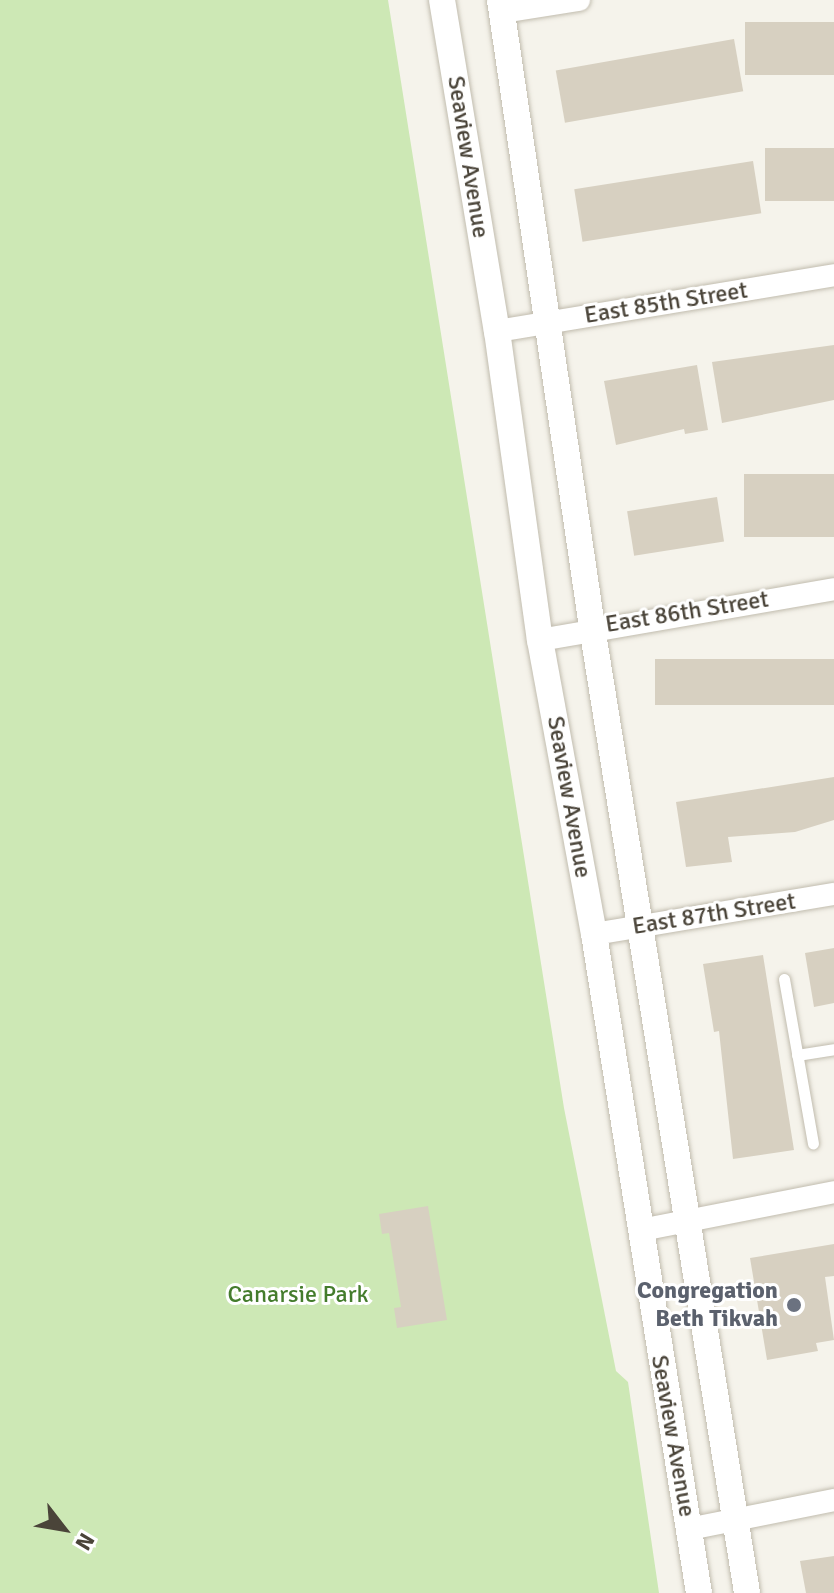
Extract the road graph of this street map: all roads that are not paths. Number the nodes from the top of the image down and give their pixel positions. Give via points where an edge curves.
1 (442, 0) edge
2 (579, 0) edge
3 (501, 6) edge
4 (834, 275) edge
5 (548, 322) junction
6 (497, 331) junction
7 (834, 589) edge
8 (592, 627) junction
9 (540, 640) junction
10 (834, 894) edge
11 (640, 926) junction
12 (594, 934) junction
13 (784, 979) dead end
14 (834, 1049) edge
15 (797, 1055) junction
16 (813, 1143) dead end
17 (834, 1192) edge
18 (688, 1222) junction
19 (641, 1230) junction
20 (834, 1500) edge
21 (734, 1517) junction
22 (689, 1529) junction
23 (699, 1593) edge
24 (747, 1593) edge

1 - 6 street, Seaview Avenue
2 - 3 street
3 - 5 street, Seaview Avenue
4 - 5 street, East 85th Street
5 - 6 street, East 85th Street
5 - 8 street, Seaview Avenue
6 - 9 street, Seaview Avenue
7 - 8 street, East 86th Street
8 - 9 street, East 86th Street
8 - 11 street, Seaview Avenue
9 - 12 street, Seaview Avenue
10 - 11 street, East 87th Street
11 - 12 street, East 87th Street
11 - 18 street, Seaview Avenue
12 - 19 street, Seaview Avenue
13 - 15 lane
14 - 15 lane
15 - 16 lane
17 - 18 street
18 - 19 street
18 - 21 street, Seaview Avenue
19 - 22 street, Seaview Avenue
20 - 21 street
21 - 22 street
21 - 24 street, Seaview Avenue
22 - 23 street, Seaview Avenue

